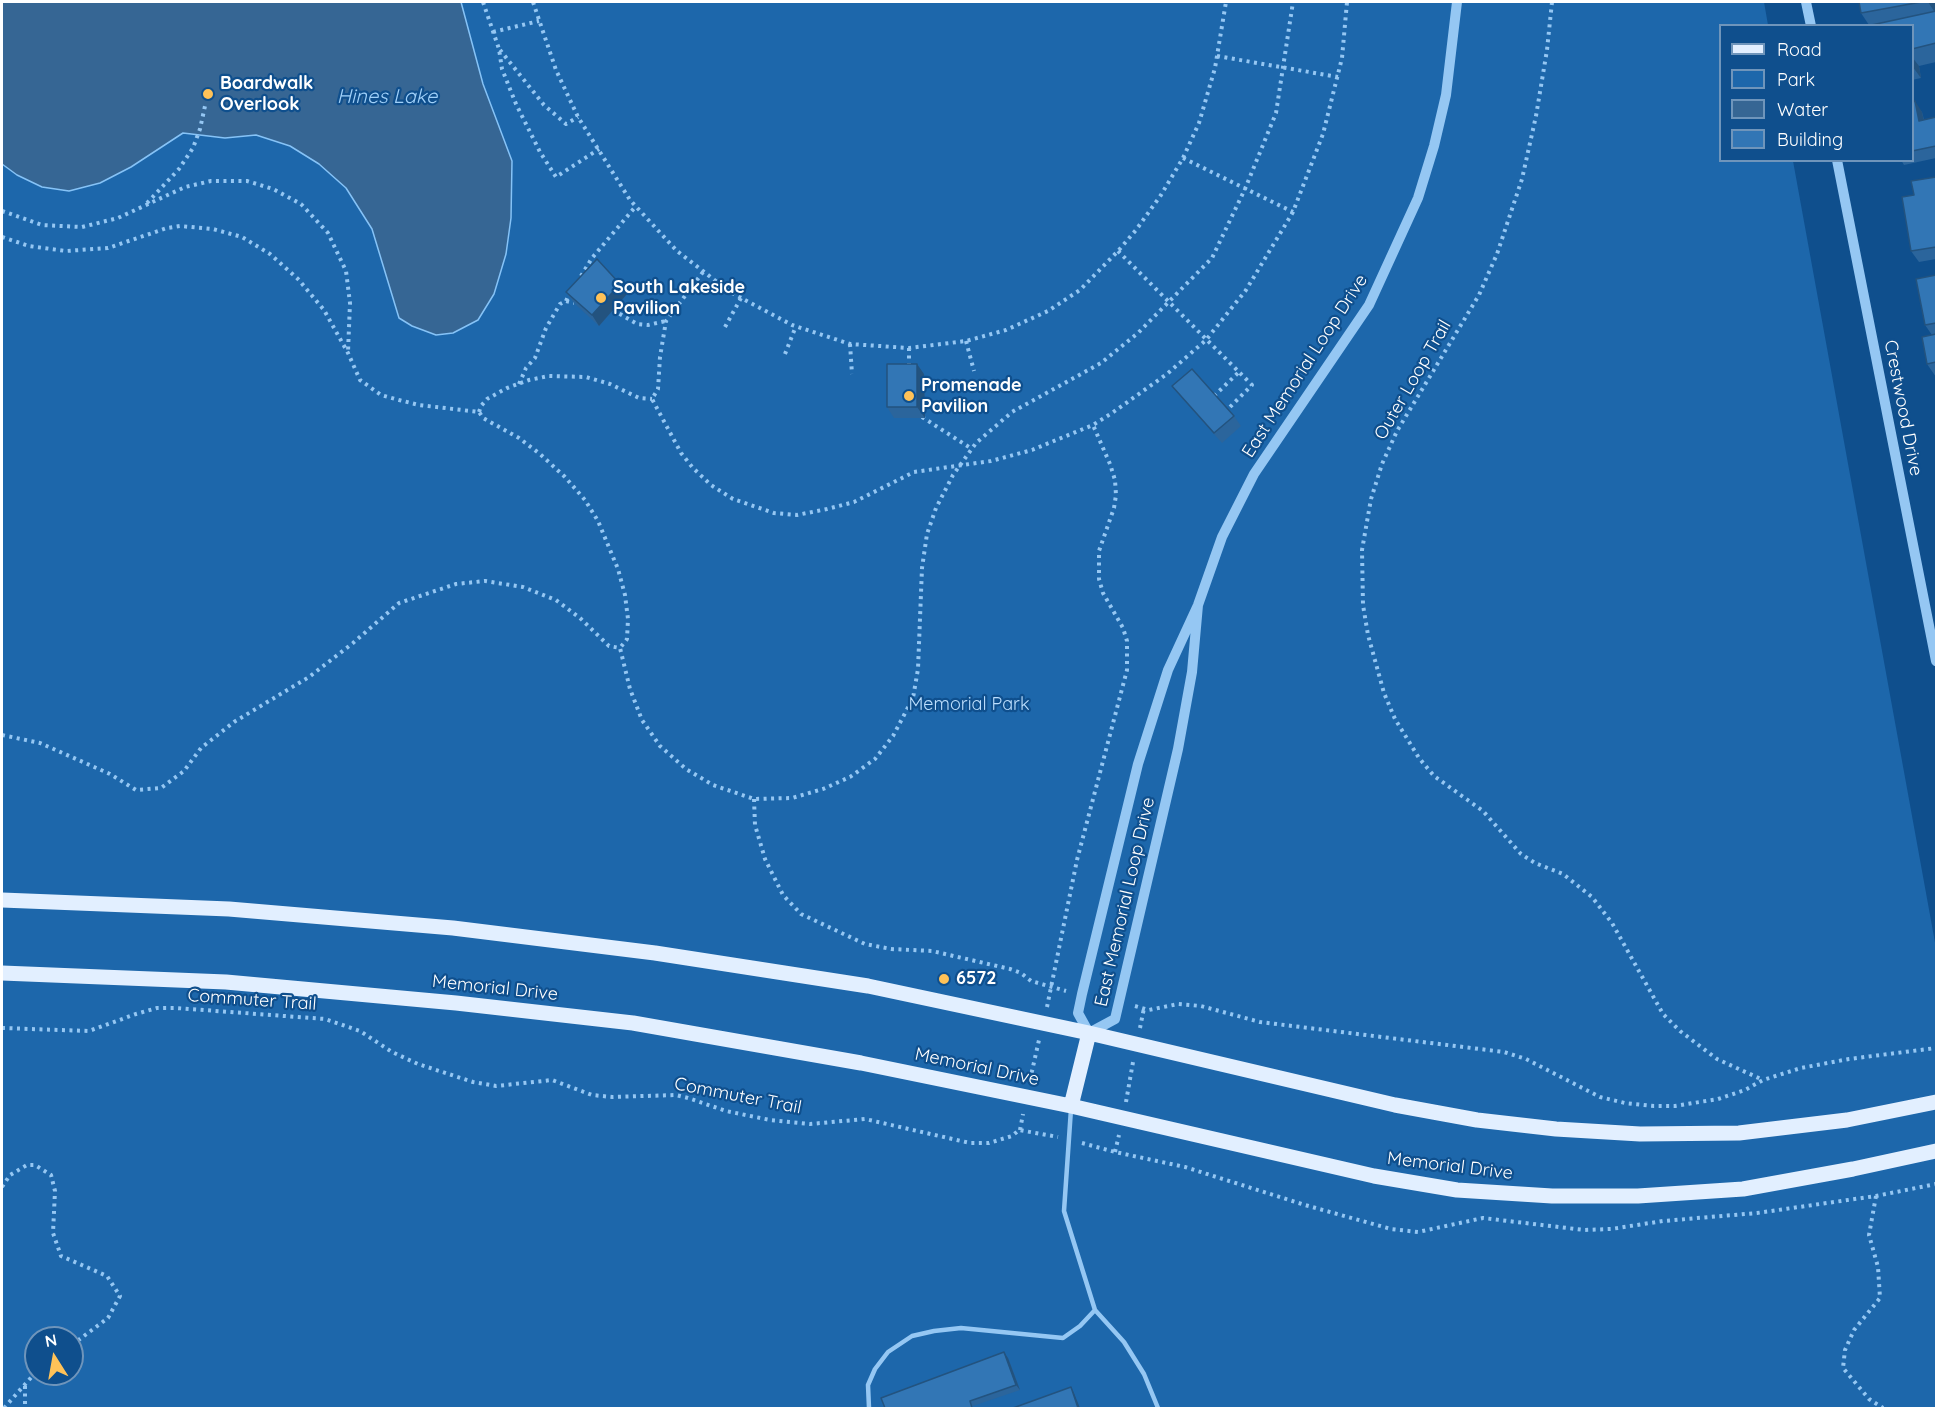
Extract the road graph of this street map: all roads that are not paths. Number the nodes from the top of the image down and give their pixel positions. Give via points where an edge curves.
1 (1457, 2) edge
2 (1806, 2) edge
3 (1811, 24) edge
4 (1837, 162) edge
5 (1198, 605) junction
6 (1936, 661) edge
7 (2, 900) edge
8 (2, 973) edge
9 (1089, 1033) junction
10 (1936, 1101) edge
11 (1071, 1106) junction
12 (1936, 1151) edge
13 (1095, 1310) junction
14 (869, 1408) edge
15 (1158, 1408) edge

1 - 5 street, East Memorial Loop Drive via 1446,95 1414,207 1369,305 1254,474 1222,537
2 - 3 street
4 - 6 street, Crestwood Drive
5 - 9 street, East Memorial Loop Drive via 1168,670 1138,764 1078,1013
5 - 9 street, East Memorial Loop Drive via 1192,672 1178,749 1114,1018
7 - 9 main road via 229,909 453,928 655,952 868,986
8 - 11 main road, Memorial Drive via 226,982 633,1023 861,1063
9 - 10 main road via 1395,1105 1556,1130 1640,1134 1739,1132 1847,1120
9 - 11 main road
11 - 12 main road, Memorial Drive via 1374,1176 1457,1190 1552,1196 1638,1196 1743,1189
11 - 13 lane via 1064,1211
13 - 14 lane via 1063,1338 961,1328 912,1336 888,1352 875,1369 868,1385
13 - 15 lane via 1124,1342 1144,1374

